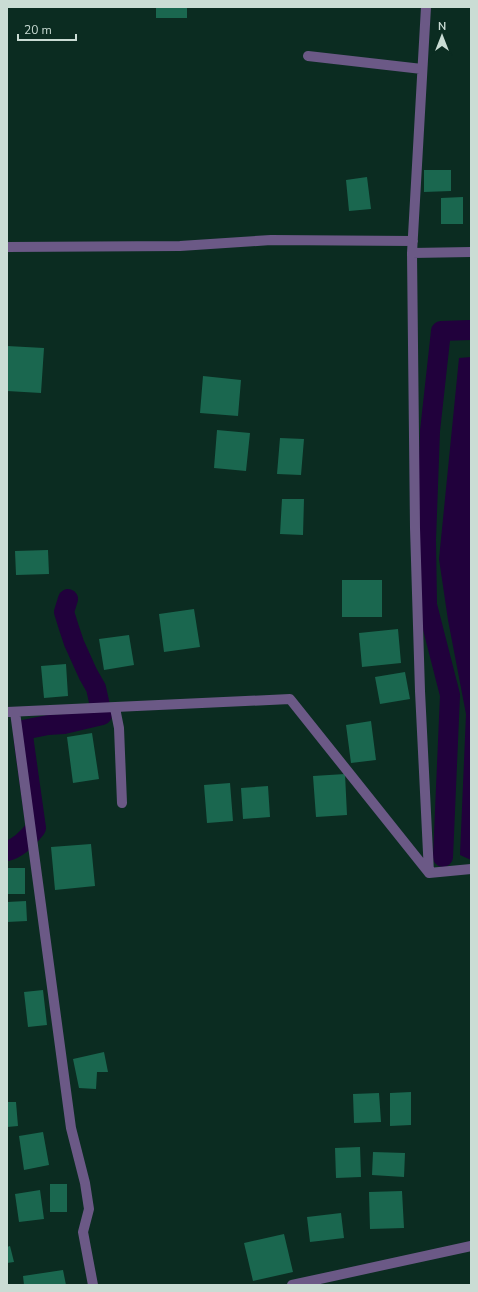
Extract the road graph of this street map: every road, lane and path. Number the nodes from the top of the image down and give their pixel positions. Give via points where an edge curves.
1 (426, 7) edge
2 (308, 56) dead end
3 (422, 69) junction
4 (413, 241) junction
5 (7, 246) edge
6 (471, 252) edge
7 (412, 253) junction
8 (115, 708) junction
9 (11, 712) edge
10 (122, 803) dead end
11 (471, 869) edge
12 (429, 873) junction
13 (471, 1246) edge
14 (93, 1285) edge
15 (292, 1285) edge

1 - 3 street
2 - 3 street
3 - 4 street
4 - 5 street via 271,240 180,246
4 - 7 street
6 - 7 street
7 - 12 street via 416,544
8 - 9 street
8 - 10 street via 119,728
8 - 12 street via 290,700
9 - 14 street via 31,833 71,1128 89,1209 83,1232
11 - 12 street
13 - 15 street

